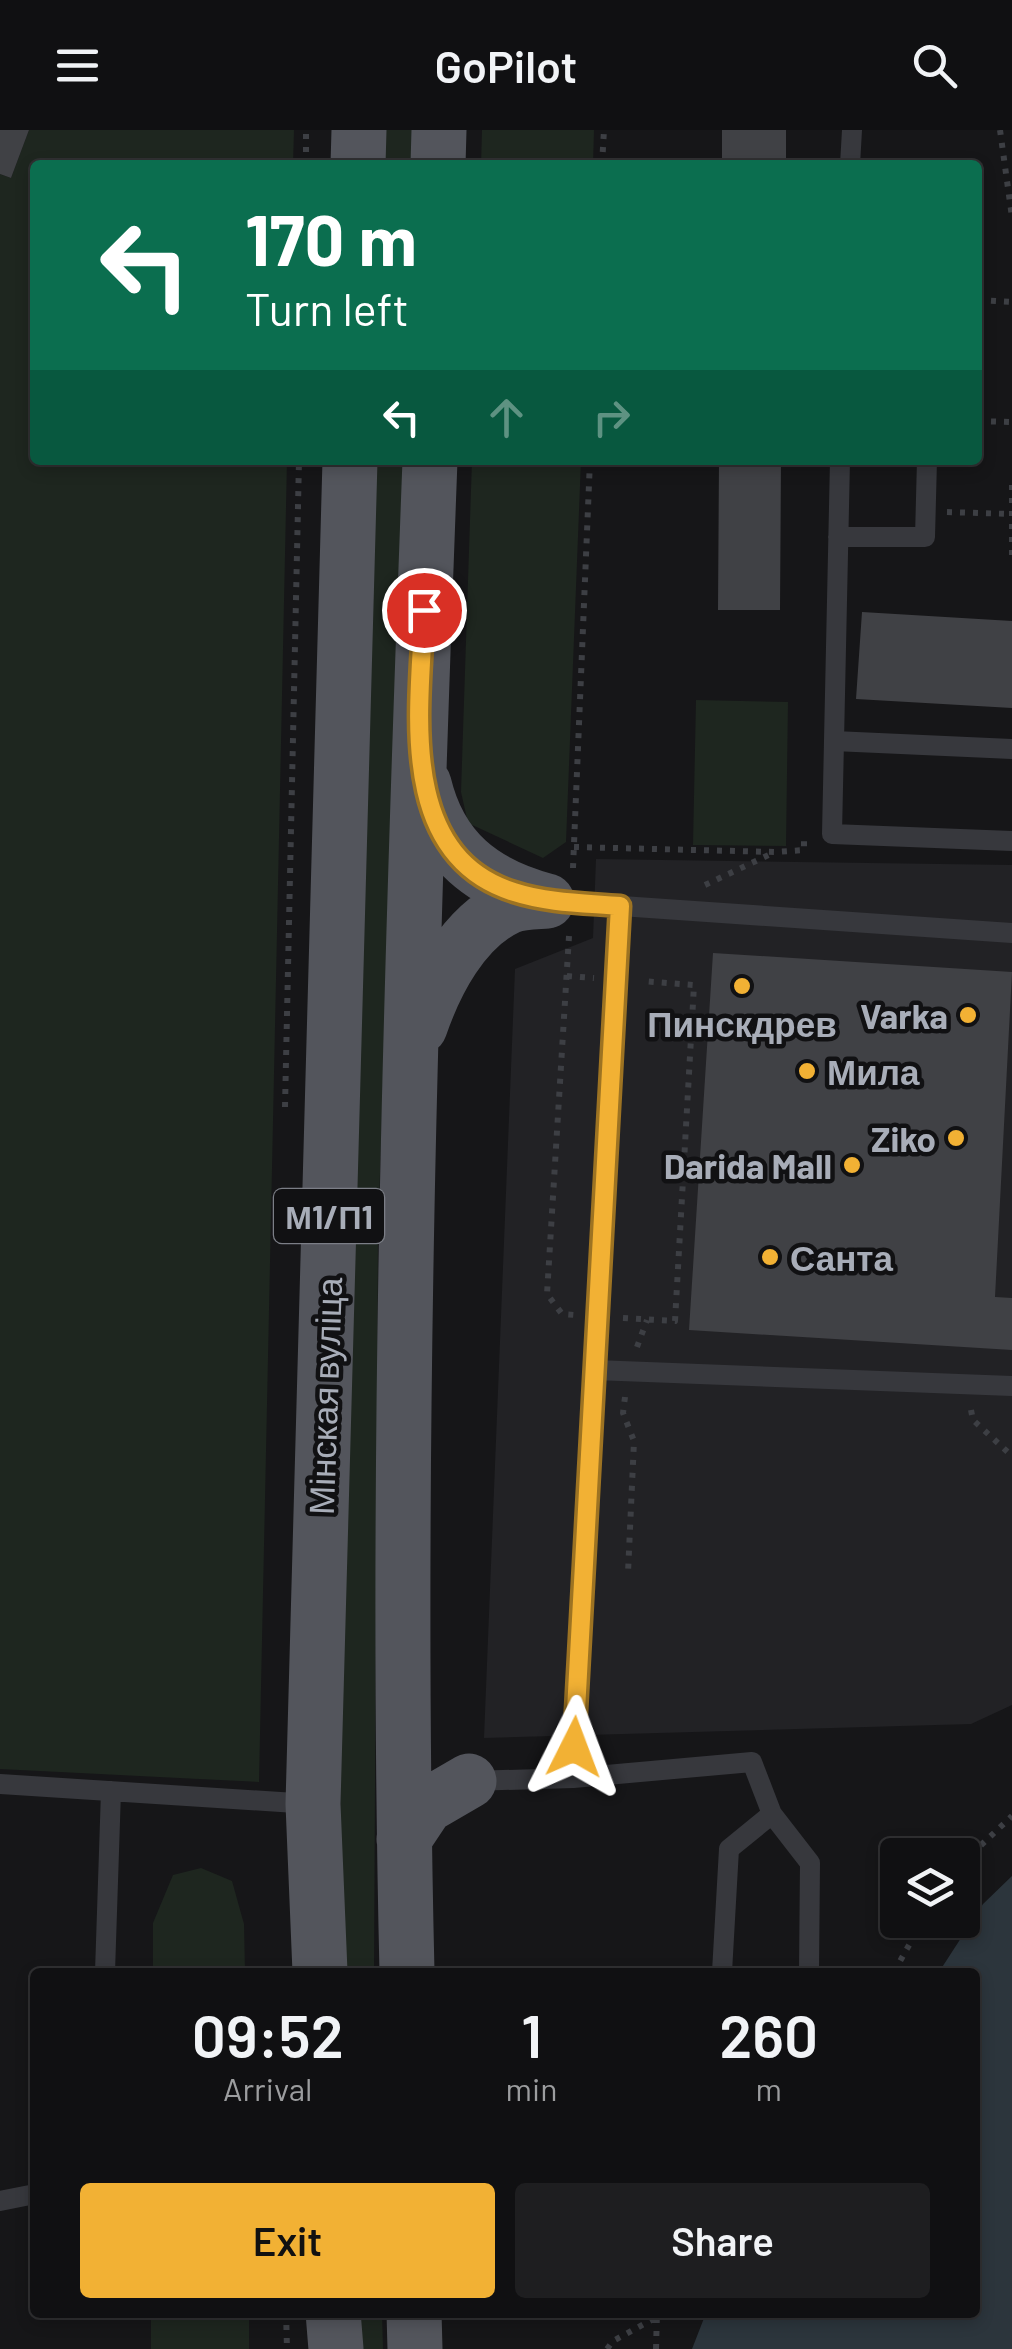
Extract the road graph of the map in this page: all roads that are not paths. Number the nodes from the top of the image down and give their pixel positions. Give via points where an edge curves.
1 (359, 130) edge
2 (438, 130) edge
3 (852, 130) edge
4 (358, 160) edge
5 (438, 160) edge
6 (850, 160) edge
7 (350, 465) edge
8 (430, 465) edge
9 (840, 465) edge
10 (927, 465) edge
11 (838, 537) junction
12 (834, 740) junction
13 (1012, 749) edge
14 (419, 761) junction
15 (1012, 842) edge
16 (547, 901) junction
17 (620, 906) junction
18 (1012, 932) edge
19 (410, 1064) junction
20 (595, 1370) junction
21 (1012, 1386) edge
22 (402, 1732) junction
23 (572, 1778) junction
24 (469, 1781) junction
25 (0, 1784) edge
26 (111, 1791) junction
27 (313, 1804) junction
28 (772, 1814) junction
29 (404, 1838) junction
30 (104, 1968) edge
31 (320, 1968) edge
32 (406, 1968) edge
33 (722, 1968) edge
34 (809, 1968) edge
35 (30, 2195) edge
36 (0, 2201) edge
37 (333, 2318) edge
38 (414, 2318) edge
39 (336, 2349) edge
40 (415, 2349) edge

1 - 4 main road
2 - 5 main road
3 - 6 lane
7 - 27 main road, Мінская вуліца / М1/П1
8 - 14 main road, М1/П1
9 - 11 lane
10 - 11 lane via 925,538
11 - 12 lane
12 - 13 lane
12 - 15 lane via 832,834
14 - 16 main road via 427,797 452,850 480,875
14 - 19 main road, М1/П1
16 - 17 lane
16 - 19 main road via 510,906 462,948 436,988
17 - 18 lane
17 - 20 lane
19 - 22 main road, М1/П1
20 - 21 lane
20 - 23 lane
22 - 24 main road via 426,1758
22 - 29 main road, М1/П1
23 - 24 lane
23 - 28 lane via 752,1762
24 - 29 main road via 426,1806
25 - 26 lane
26 - 27 lane
26 - 30 lane
27 - 31 main road, Мінская вуліца / М1/П1
28 - 33 lane via 729,1849
28 - 34 lane via 810,1862
29 - 32 main road, М1/П1
35 - 36 lane
37 - 39 main road
38 - 40 main road

